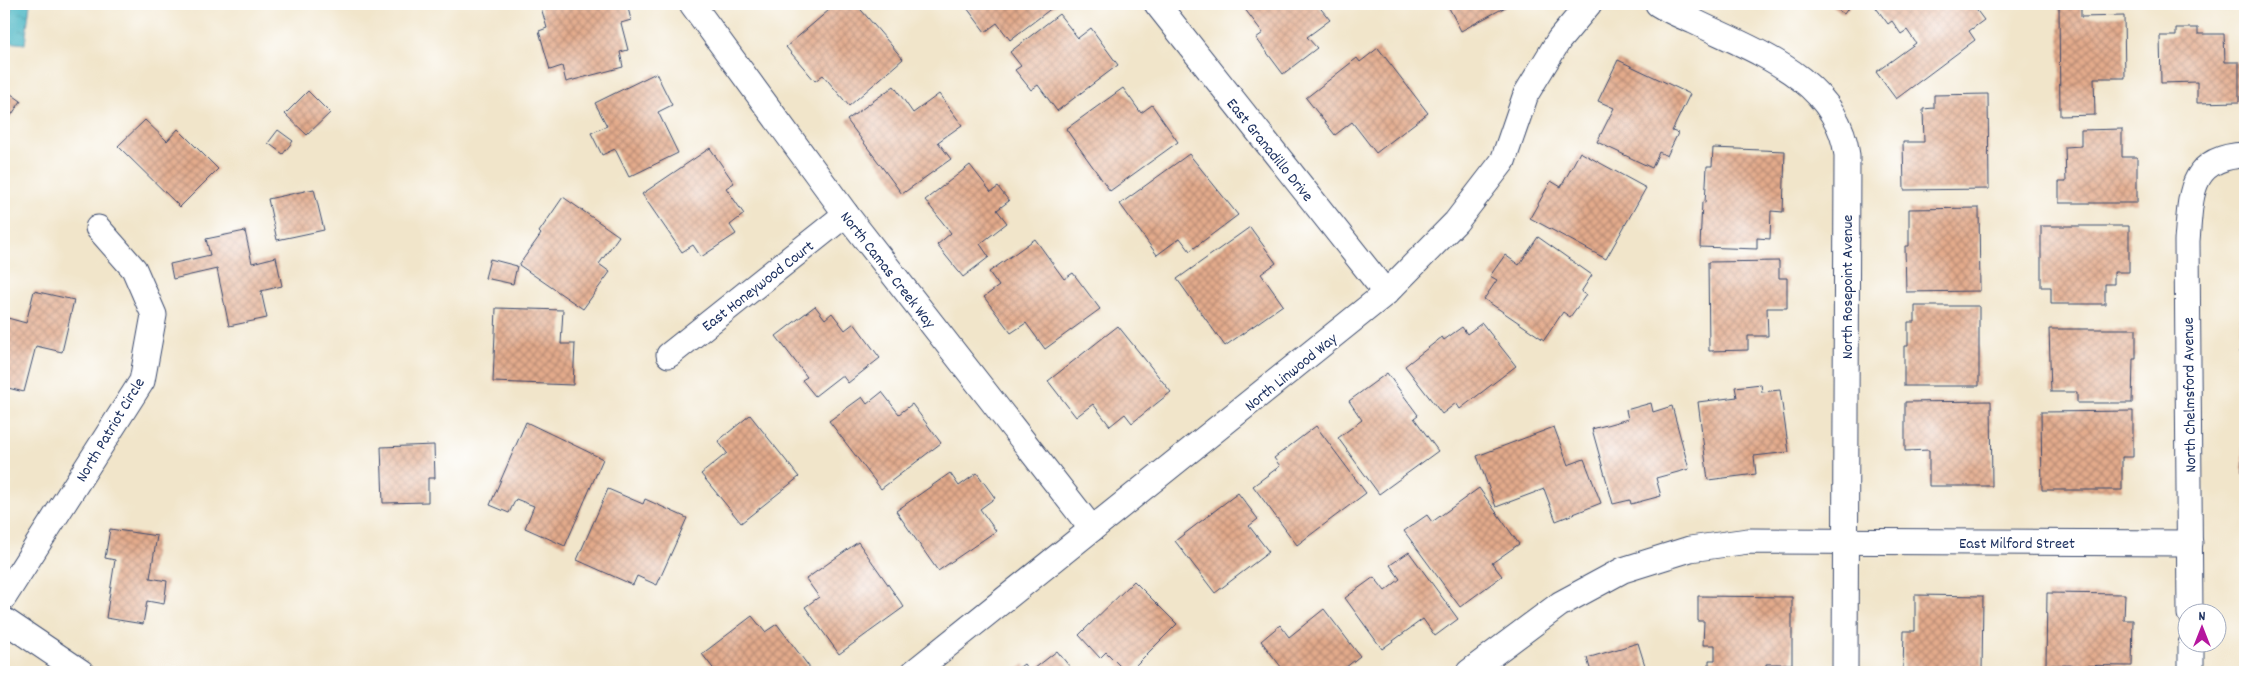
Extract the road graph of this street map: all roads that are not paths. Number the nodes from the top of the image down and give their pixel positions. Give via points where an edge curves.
1 (692, 4) edge
2 (1157, 4) edge
3 (1589, 4) edge
4 (1658, 4) edge
5 (2245, 155) edge
6 (846, 214) junction
7 (98, 228) dead end
8 (1386, 293) junction
9 (669, 355) dead end
10 (1092, 529) junction
11 (1844, 541) junction
12 (2190, 543) junction
13 (4, 597) edge
14 (2190, 604) edge
15 (4, 620) edge
16 (2191, 654) edge
17 (81, 672) edge
18 (914, 672) edge
19 (1469, 672) edge
20 (1845, 672) edge
21 (2191, 672) edge

1 - 6 street, North Camas Creek Way
2 - 8 street, East Granadillo Drive
3 - 8 street, North Linwood Way via 1560,40 1526,94 1503,161 1456,222
4 - 11 street, North Rosepoint Avenue via 1785,67 1809,85 1831,110 1844,135 1847,155
5 - 12 street, North Chelmsford Avenue via 2211,163 2196,178 2190,203 2187,241
6 - 9 street, East Honeywood Court
6 - 10 street, North Camas Creek Way
7 - 13 street, North Patriot Circle via 134,269 154,315 142,381
8 - 10 street, North Linwood Way
10 - 18 street, North Linwood Way
11 - 12 street, East Milford Street
11 - 19 street, East Milford Street via 1748,540 1690,549 1624,570 1560,604
11 - 20 street, North Rosepoint Avenue
12 - 14 street, North Chelmsford Avenue
15 - 17 street
16 - 21 street

